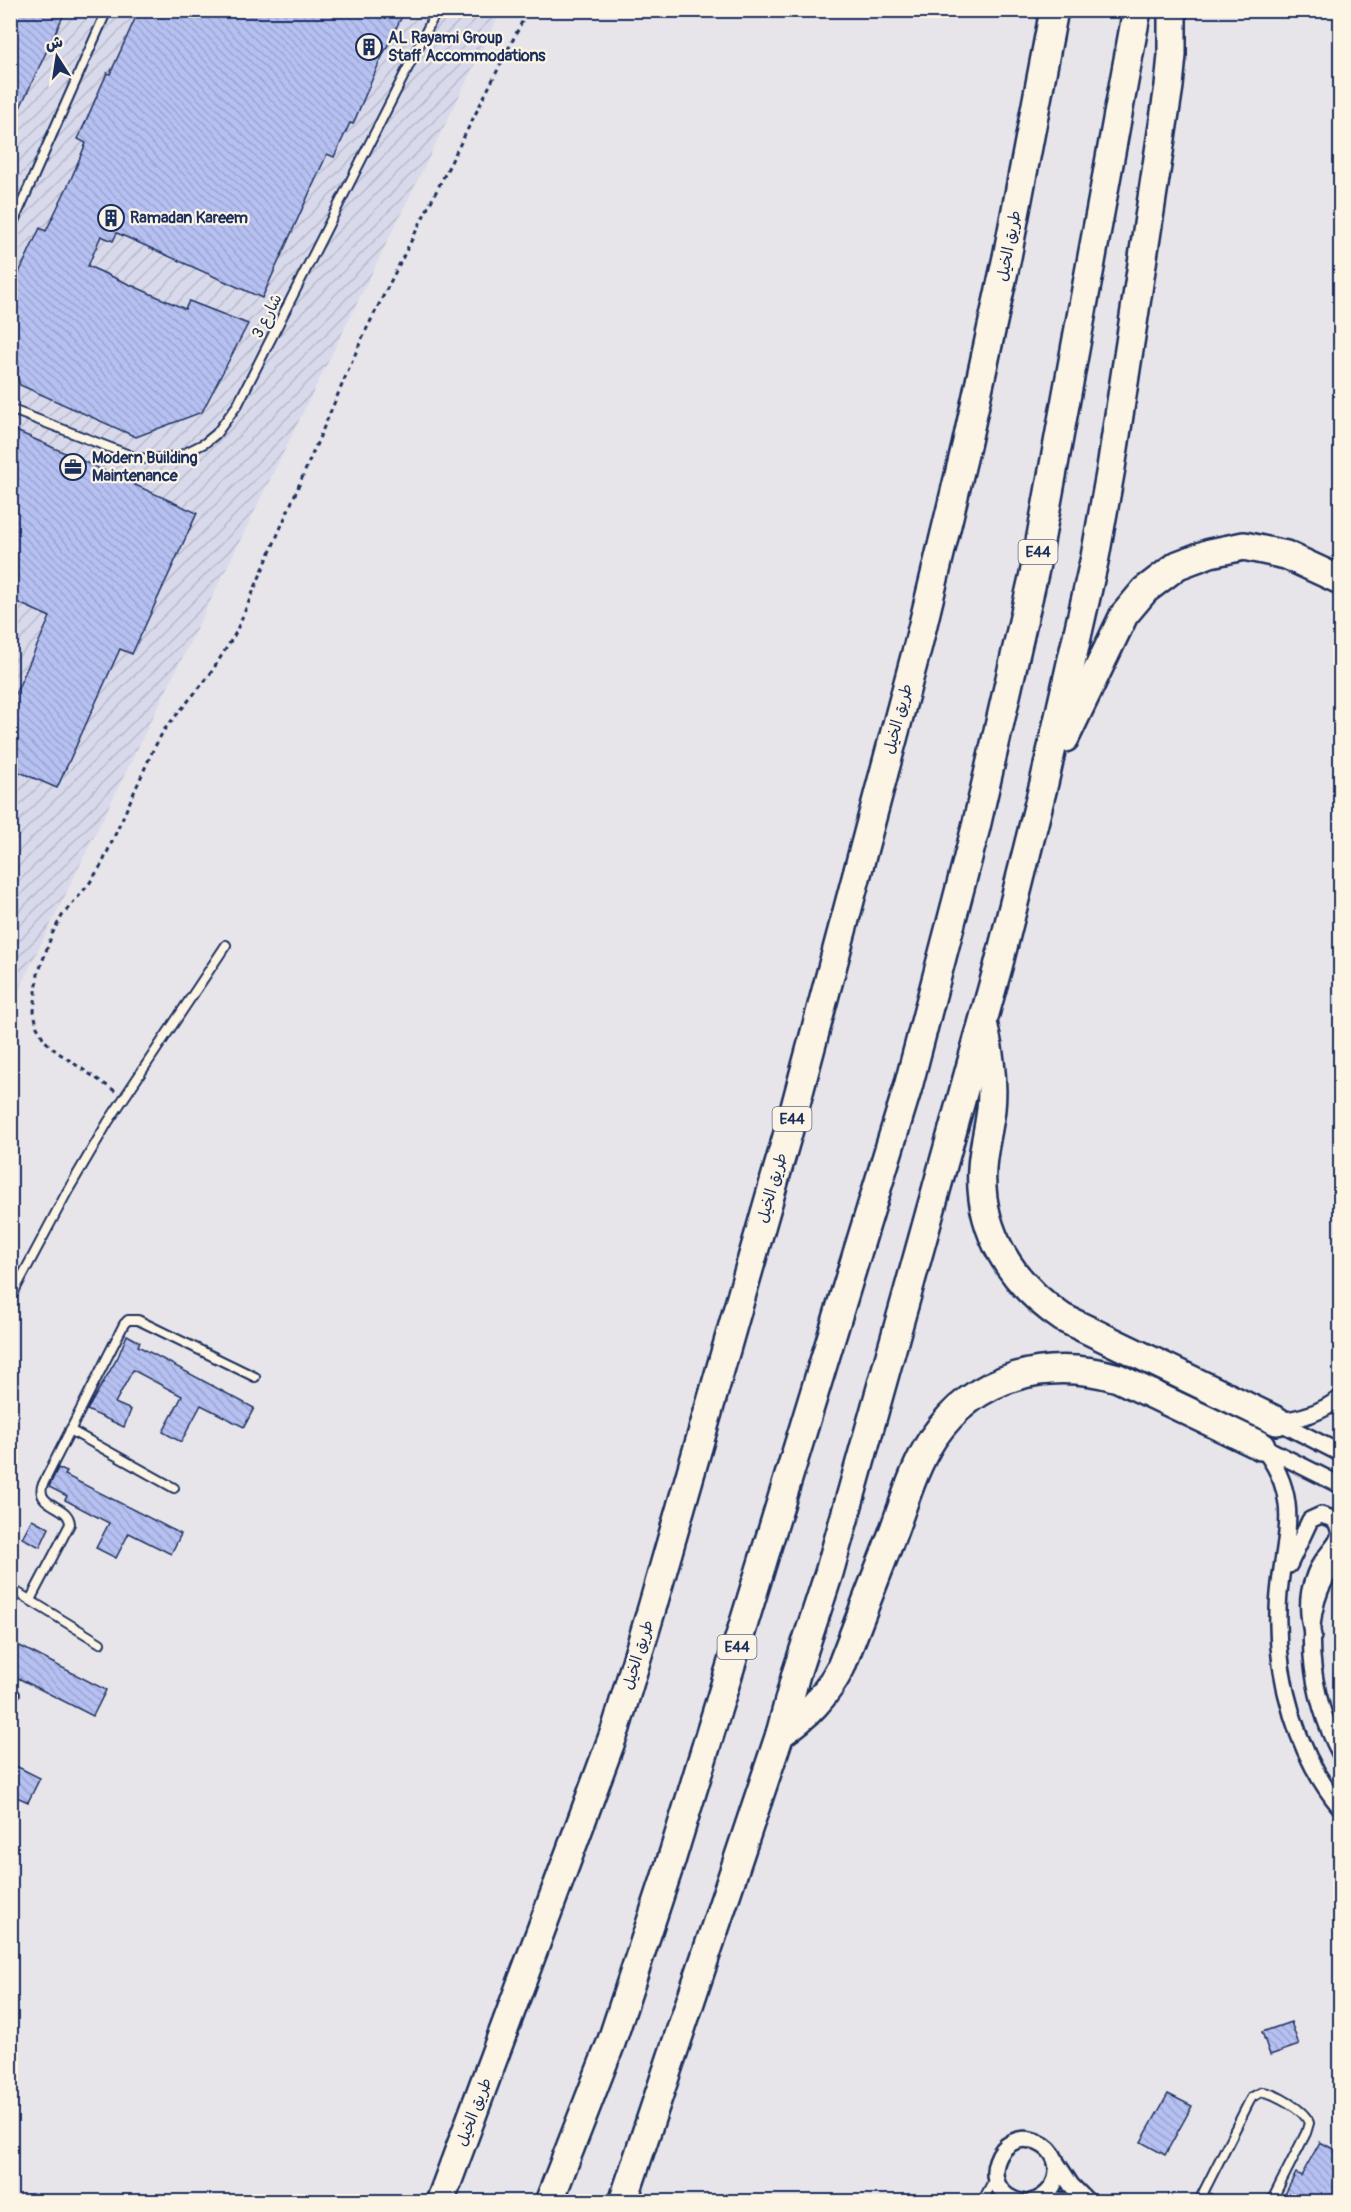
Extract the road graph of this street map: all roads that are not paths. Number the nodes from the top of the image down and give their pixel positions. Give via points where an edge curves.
1 (107, 10) edge
2 (436, 10) edge
3 (1054, 10) edge
4 (1137, 10) edge
5 (1172, 10) edge
6 (10, 230) edge
7 (10, 409) edge
8 (1341, 580) edge
9 (1044, 783) junction
10 (226, 945) dead end
11 (983, 1021) junction
12 (10, 1299) edge
13 (255, 1377) dead end
14 (1341, 1398) edge
15 (1277, 1420) junction
16 (70, 1430) junction
17 (1261, 1446) junction
18 (1341, 1453) edge
19 (1341, 1485) edge
20 (174, 1488) dead end
21 (1341, 1560) edge
22 (10, 1588) edge
23 (1279, 1589) junction
24 (30, 1600) junction
25 (1313, 1636) junction
26 (100, 1642) dead end
27 (780, 1734) junction
28 (1341, 1753) edge
29 (1341, 1807) edge
30 (1056, 2162) junction
31 (995, 2178) junction
32 (1200, 2198) edge
33 (1035, 2200) edge
34 (440, 2202) edge
35 (549, 2202) edge
36 (623, 2202) edge
37 (982, 2202) edge
38 (1021, 2202) edge
39 (1080, 2202) edge
40 (1088, 2202) edge
41 (1215, 2202) edge
42 (1271, 2202) edge

1 - 6 lane
2 - 7 lane, شارع 3 via 238,404 216,434 179,456 137,458
3 - 34 highway, طريق الخيل / E44 via 966,446 918,645 790,1126 616,1728
4 - 35 highway, E44 via 1035,569 976,826 908,1087 671,1860 611,2043
5 - 9 highway via 1169,86 1111,468
8 - 9 highway via 1286,555 1244,546 1194,558 1160,577 1124,615
9 - 11 highway
10 - 12 lane via 87,1157
11 - 15 highway via 993,1088 982,1166 982,1197 991,1232 1010,1268 1036,1299 1063,1318
11 - 27 highway via 857,1477
13 - 16 lane via 142,1322 128,1320
14 - 15 street via 1310,1415
15 - 18 street
16 - 20 lane
16 - 24 lane via 41,1491 44,1500 65,1512 70,1524
17 - 19 street
17 - 23 street via 1278,1470 1288,1504 1289,1527
17 - 27 highway via 1099,1372 1040,1370 985,1389 956,1411 932,1440 841,1667 816,1705
21 - 25 street via 1320,1591
22 - 24 lane
23 - 25 street via 1310,1520 1321,1515 1334,1519 1340,1530 1338,1542 1317,1569 1309,1595
23 - 29 street via 1279,1646 1291,1711 1313,1765
24 - 26 lane
25 - 28 street via 1317,1692
27 - 36 highway
30 - 31 street via 1041,2144 1018,2141 999,2154
30 - 33 street via 1054,2183
30 - 40 street
31 - 37 lane
31 - 38 street via 1002,2192
32 - 41 lane
32 - 42 lane via 1252,2097 1262,2092 1305,2114 1309,2123
33 - 39 street

